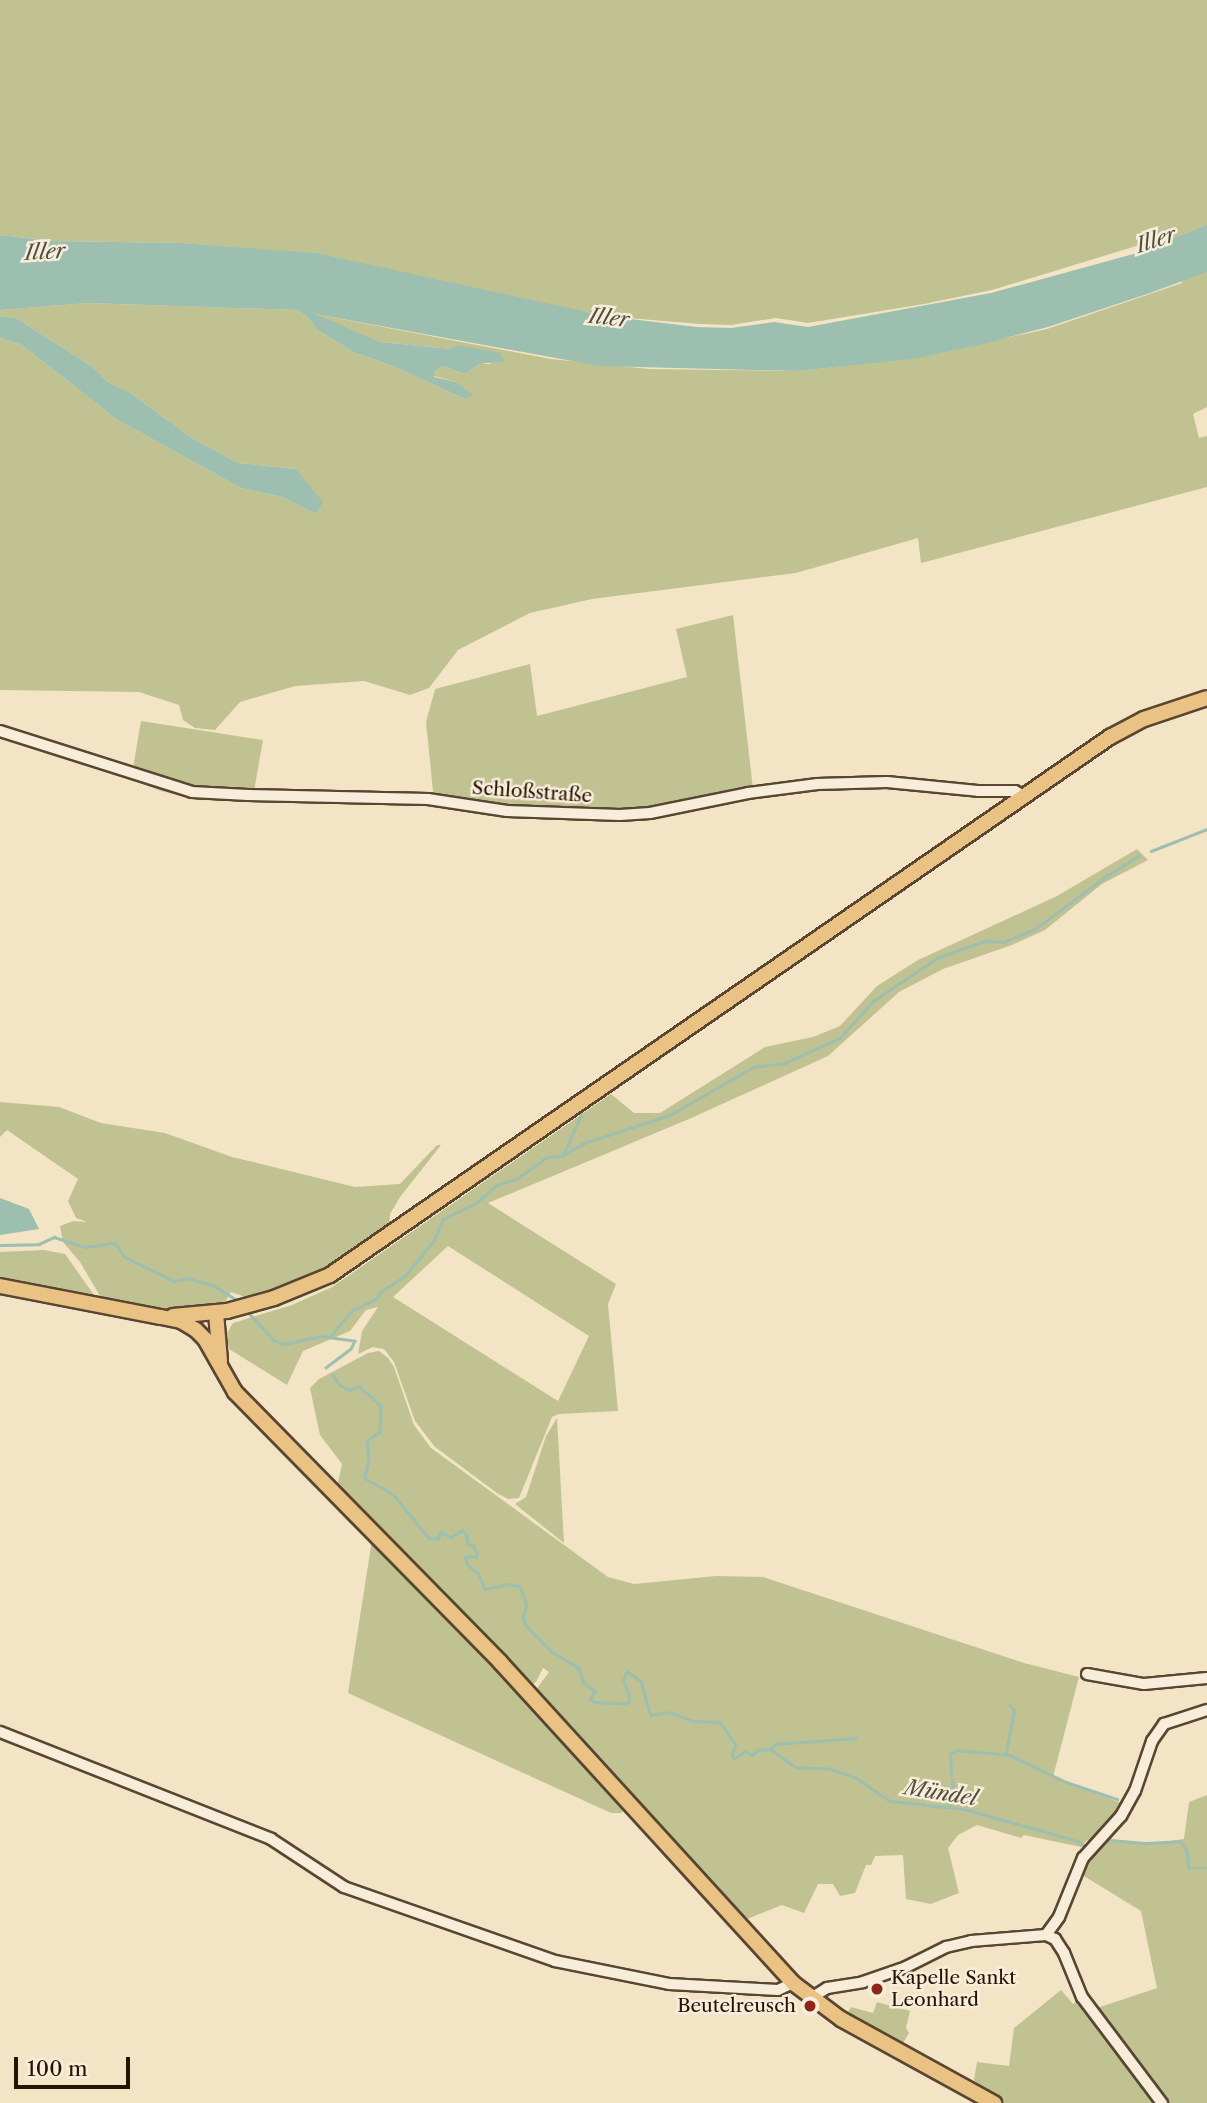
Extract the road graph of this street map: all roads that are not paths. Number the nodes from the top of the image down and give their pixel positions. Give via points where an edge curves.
1 (1207, 698) edge
2 (0, 731) edge
3 (1024, 796) junction
4 (0, 1286) edge
5 (216, 1313) junction
6 (161, 1317) junction
7 (205, 1339) junction
8 (221, 1370) junction
9 (1087, 1674) dead end
10 (1207, 1678) edge
11 (1207, 1710) edge
12 (0, 1731) edge
13 (1046, 1935) junction
14 (793, 1983) junction
15 (811, 1997) junction
16 (994, 2103) edge
17 (1162, 2103) edge

1 - 3 main road via 1144,719 1110,737
2 - 3 street, Schloßstraße via 192,792 428,799 507,811 620,815 817,784 887,782 1016,791
3 - 5 main road via 330,1275
4 - 6 main road
5 - 6 main road
5 - 7 main road
5 - 8 main road
6 - 7 main road via 181,1321
7 - 8 main road
8 - 14 main road via 235,1392 474,1635
9 - 10 street via 1144,1685
11 - 13 street via 1164,1724 1152,1741 1135,1791 1121,1816 1083,1858 1059,1917
12 - 14 street via 271,1839 344,1888 555,1961 669,1984 778,1990
13 - 15 street via 946,1947 906,1967 827,1988
13 - 17 street via 1055,1939 1064,1953 1082,1997
14 - 15 main road
15 - 16 main road via 865,2033

